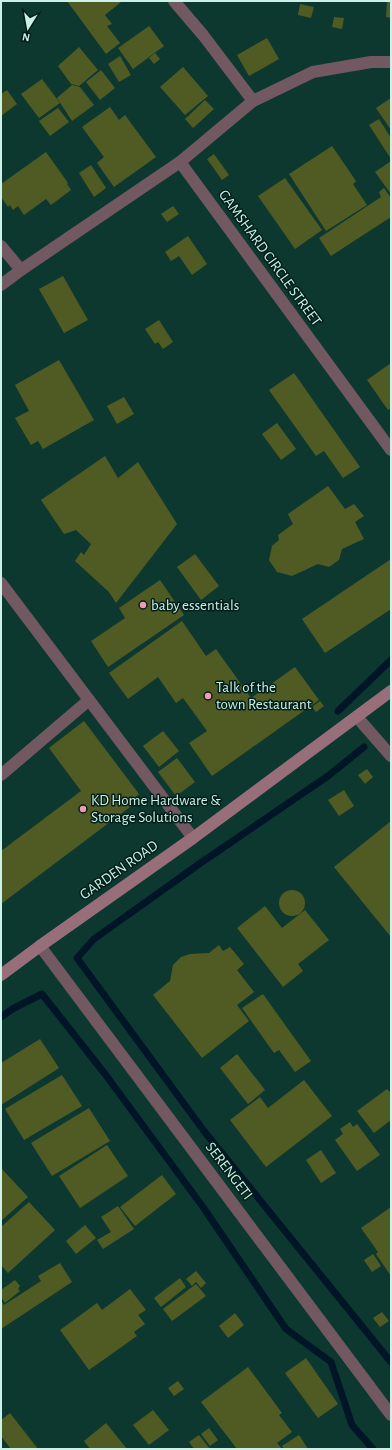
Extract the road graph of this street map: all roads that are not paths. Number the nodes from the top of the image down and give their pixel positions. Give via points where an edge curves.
1 (174, 1) edge
2 (391, 62) edge
3 (253, 101) junction
4 (180, 162) junction
5 (1, 246) edge
6 (21, 270) junction
7 (1, 285) edge
8 (391, 450) edge
9 (1, 583) edge
10 (391, 691) edge
11 (89, 700) junction
12 (357, 717) junction
13 (391, 756) edge
14 (1, 775) edge
15 (193, 838) junction
16 (40, 946) junction
17 (1, 975) edge
18 (391, 1415) edge

1 - 3 street
2 - 3 street via 370,62 313,72
3 - 4 street
4 - 6 street
4 - 8 street, GAMSHARD CIRCLE STREET
5 - 6 street
6 - 7 street
9 - 11 street
10 - 12 street, GARDEN ROAD
11 - 14 street
11 - 15 street
12 - 13 street
12 - 15 street, GARDEN ROAD
15 - 16 street, GARDEN ROAD
16 - 17 street, GARDEN ROAD
16 - 18 street, SERENGETI

